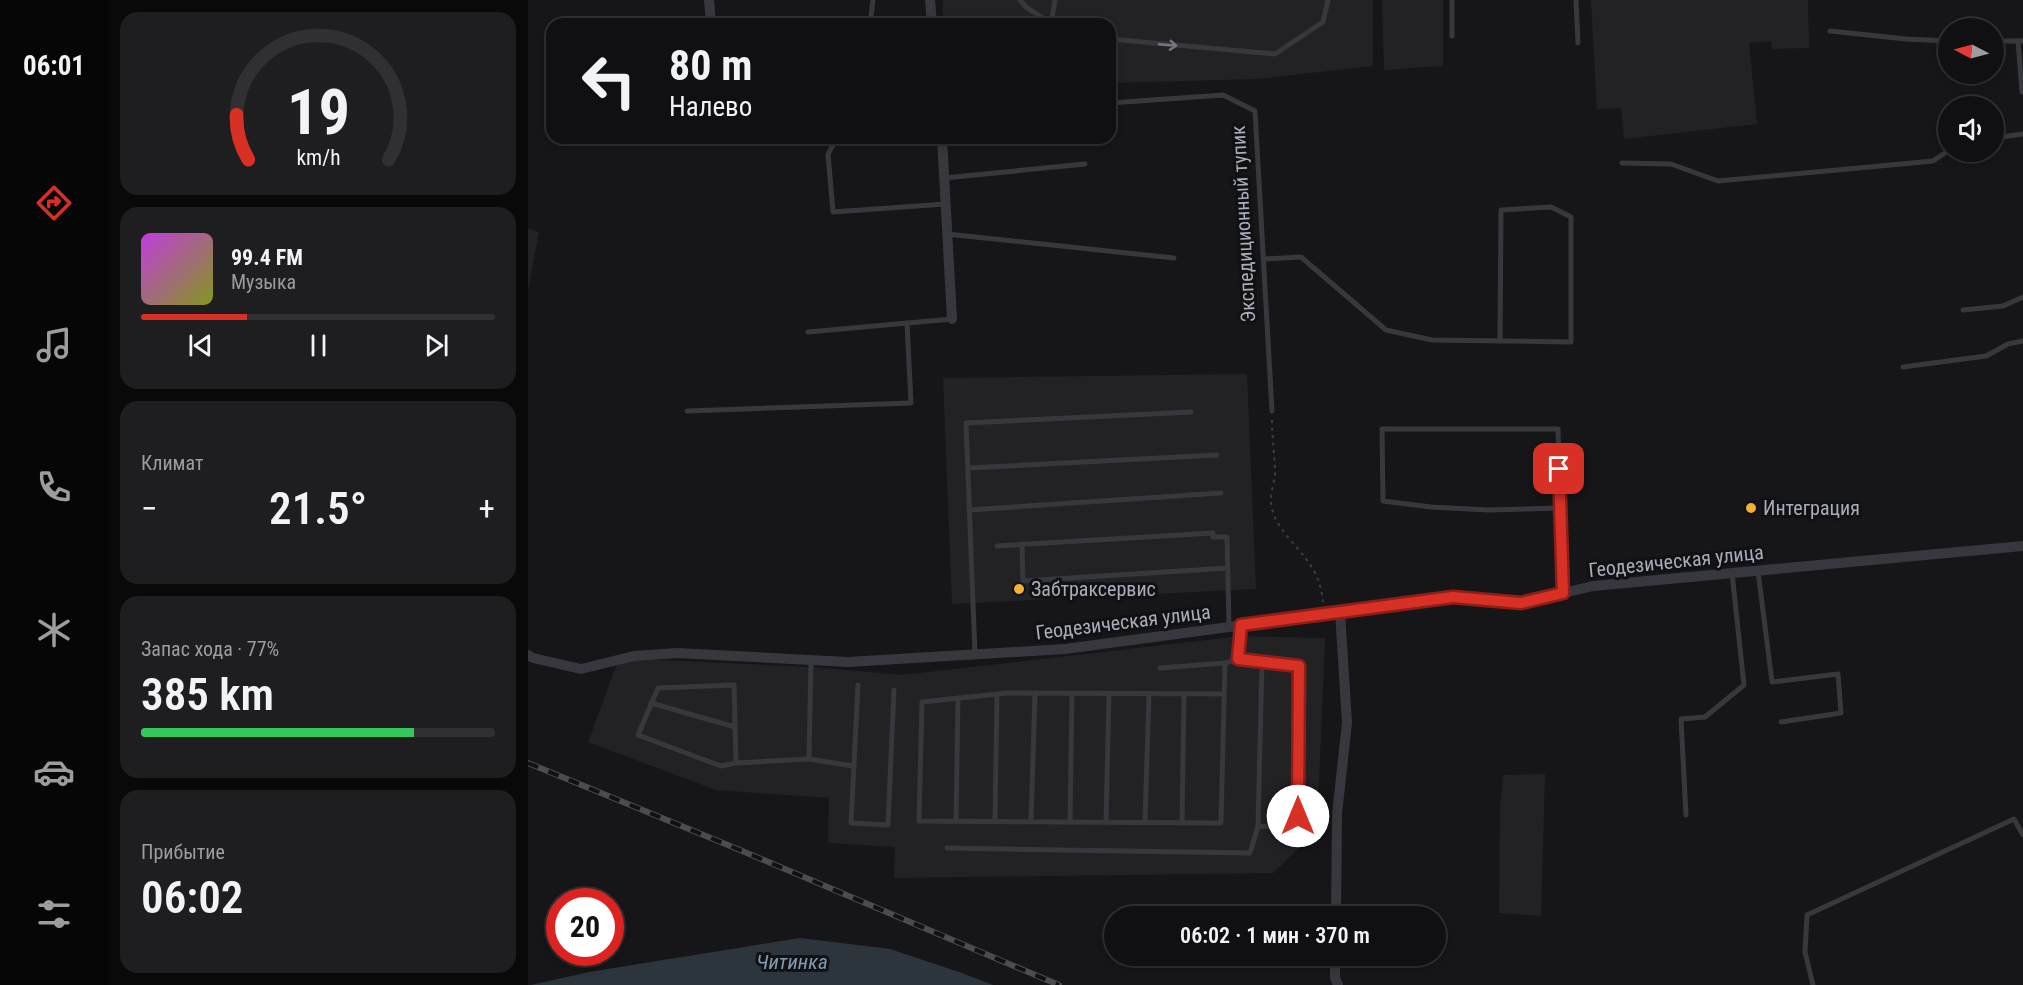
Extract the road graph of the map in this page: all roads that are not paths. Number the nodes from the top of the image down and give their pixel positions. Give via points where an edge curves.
1 (710, 0) edge
2 (873, 0) edge
3 (930, 0) edge
4 (1020, 0) edge
5 (1055, 0) edge
6 (1328, 0) edge
7 (1452, 0) edge
8 (1576, 0) edge
9 (711, 18) edge
10 (871, 18) edge
11 (932, 18) edge
12 (1043, 18) edge
13 (1053, 18) edge
14 (1830, 31) dead end
15 (1452, 36) dead end
16 (1116, 40) edge
17 (1938, 41) edge
18 (2004, 41) edge
19 (2021, 41) edge
20 (1578, 43) dead end
21 (2022, 92) edge
22 (1116, 103) edge
23 (2023, 134) edge
24 (2004, 137) edge
25 (834, 144) edge
26 (942, 144) edge
27 (1938, 158) edge
28 (1622, 163) dead end
29 (1085, 164) dead end
30 (944, 178) junction
31 (945, 204) junction
32 (947, 234) junction
33 (1174, 258) dead end
34 (1263, 259) junction
35 (2023, 297) edge
36 (1963, 310) dead end
37 (952, 319) joint
38 (907, 323) junction
39 (808, 332) dead end
40 (1500, 341) junction
41 (2023, 341) edge
42 (1904, 367) dead end
43 (687, 411) dead end
44 (1272, 411) road end
45 (1191, 412) dead end
46 (1217, 454) dead end
47 (968, 468) junction
48 (1221, 493) dead end
49 (1560, 508) junction
50 (969, 510) junction
51 (1022, 545) junction
52 (997, 546) dead end
53 (2023, 546) edge
54 (1228, 568) junction
55 (1758, 571) junction
56 (1732, 573) junction
57 (1563, 593) junction
58 (1340, 612) junction
59 (1241, 625) junction
60 (1229, 627) junction
61 (975, 654) junction
62 (528, 655) edge
63 (1238, 659) junction
64 (811, 660) junction
65 (1262, 662) junction
66 (1225, 663) junction
67 (1160, 668) dead end
68 (858, 685) dead end
69 (894, 690) dead end
70 (1035, 693) junction
71 (1072, 693) junction
72 (1109, 693) junction
73 (997, 694) junction
74 (1149, 694) junction
75 (1184, 694) junction
76 (1224, 694) junction
77 (958, 698) junction
78 (651, 704) junction
79 (1781, 722) dead end
80 (735, 727) junction
81 (809, 759) junction
82 (736, 763) junction
83 (853, 766) junction
84 (1686, 815) dead end
85 (956, 821) junction
86 (995, 821) junction
87 (1031, 822) junction
88 (1070, 822) junction
89 (1106, 822) junction
90 (1145, 822) junction
91 (1182, 823) junction
92 (1258, 826) junction
93 (2023, 835) edge
94 (947, 848) dead end
95 (1336, 906) edge
96 (1335, 966) edge
97 (1338, 985) edge
98 (1813, 985) edge

1 - 9 street
2 - 10 lane
3 - 11 street
4 - 12 lane
5 - 13 lane
16 -> 6 lane via 1275,54 1323,22
7 - 15 lane
8 - 20 lane
14 - 17 lane
18 - 19 lane
19 - 21 lane
22 - 34 lane, Экспедиционный тупик via 1223,95 1255,111
23 - 24 lane
25 - 31 lane via 828,154 833,212
26 - 30 street
27 - 28 lane via 1718,181 1671,164
29 - 30 lane
30 - 31 street
31 - 32 street
32 - 33 lane
32 - 37 street
34 - 40 lane via 1301,257 1386,330 1432,340
34 - 44 lane, Экспедиционный тупик
35 - 36 lane via 2003,306
37 - 38 lane
38 - 39 lane
38 - 43 lane via 911,403
40 - 40 lane via 1571,342 1571,217 1551,207 1501,210
41 - 42 lane via 1986,356
45 - 47 lane via 966,423
46 - 47 lane
47 - 50 lane
48 - 50 lane
49 - 49 lane via 1558,429 1382,429 1383,501 1488,510
49 - 57 lane
50 - 61 lane
51 - 52 lane
51 - 54 lane via 1023,581
51 - 54 lane via 1213,532 1213,537 1227,537
53 - 55 street, Геодезическая улица
54 - 60 lane
55 - 56 street, Геодезическая улица
55 - 79 lane via 1772,682 1838,674 1841,713
56 - 57 street, Геодезическая улица via 1593,586
56 - 84 lane via 1744,685 1705,717 1681,719
57 - 58 street, Геодезическая улица via 1521,603 1453,597
58 - 59 street, Геодезическая улица
58 - 95 street via 1347,723 1337,814
59 - 60 street, Геодезическая улица
59 - 63 lane
60 - 61 street, Геодезическая улица via 1065,649
61 - 64 street, Геодезическая улица via 849,662
62 - 64 street, Геодезическая улица via 581,669 677,653
63 - 65 lane
63 - 66 lane
64 - 81 lane
65 - 92 lane
65 - 92 lane via 1299,666 1298,816 1291,828
66 - 67 lane
66 - 76 lane
68 - 83 lane
69 - 83 lane via 888,825 851,823
70 - 71 lane
70 - 73 lane
70 - 87 lane
71 - 72 lane
71 - 88 lane
72 - 74 lane
72 - 89 lane
73 - 77 lane
73 - 86 lane
74 - 75 lane
74 - 90 lane
75 - 76 lane
75 - 91 lane
76 - 91 lane via 1221,823
77 - 85 lane
77 - 85 lane via 922,702 919,821
78 - 80 lane
78 - 80 lane via 658,688 734,685
78 - 82 lane via 638,735 722,766
80 - 82 lane
81 - 82 lane
81 - 83 lane
85 - 86 lane
86 - 87 lane
87 - 88 lane
88 - 89 lane
89 - 90 lane
90 - 91 lane
92 - 94 lane via 1250,853
93 - 98 lane via 2014,819 1807,915 1804,952
96 - 97 street

